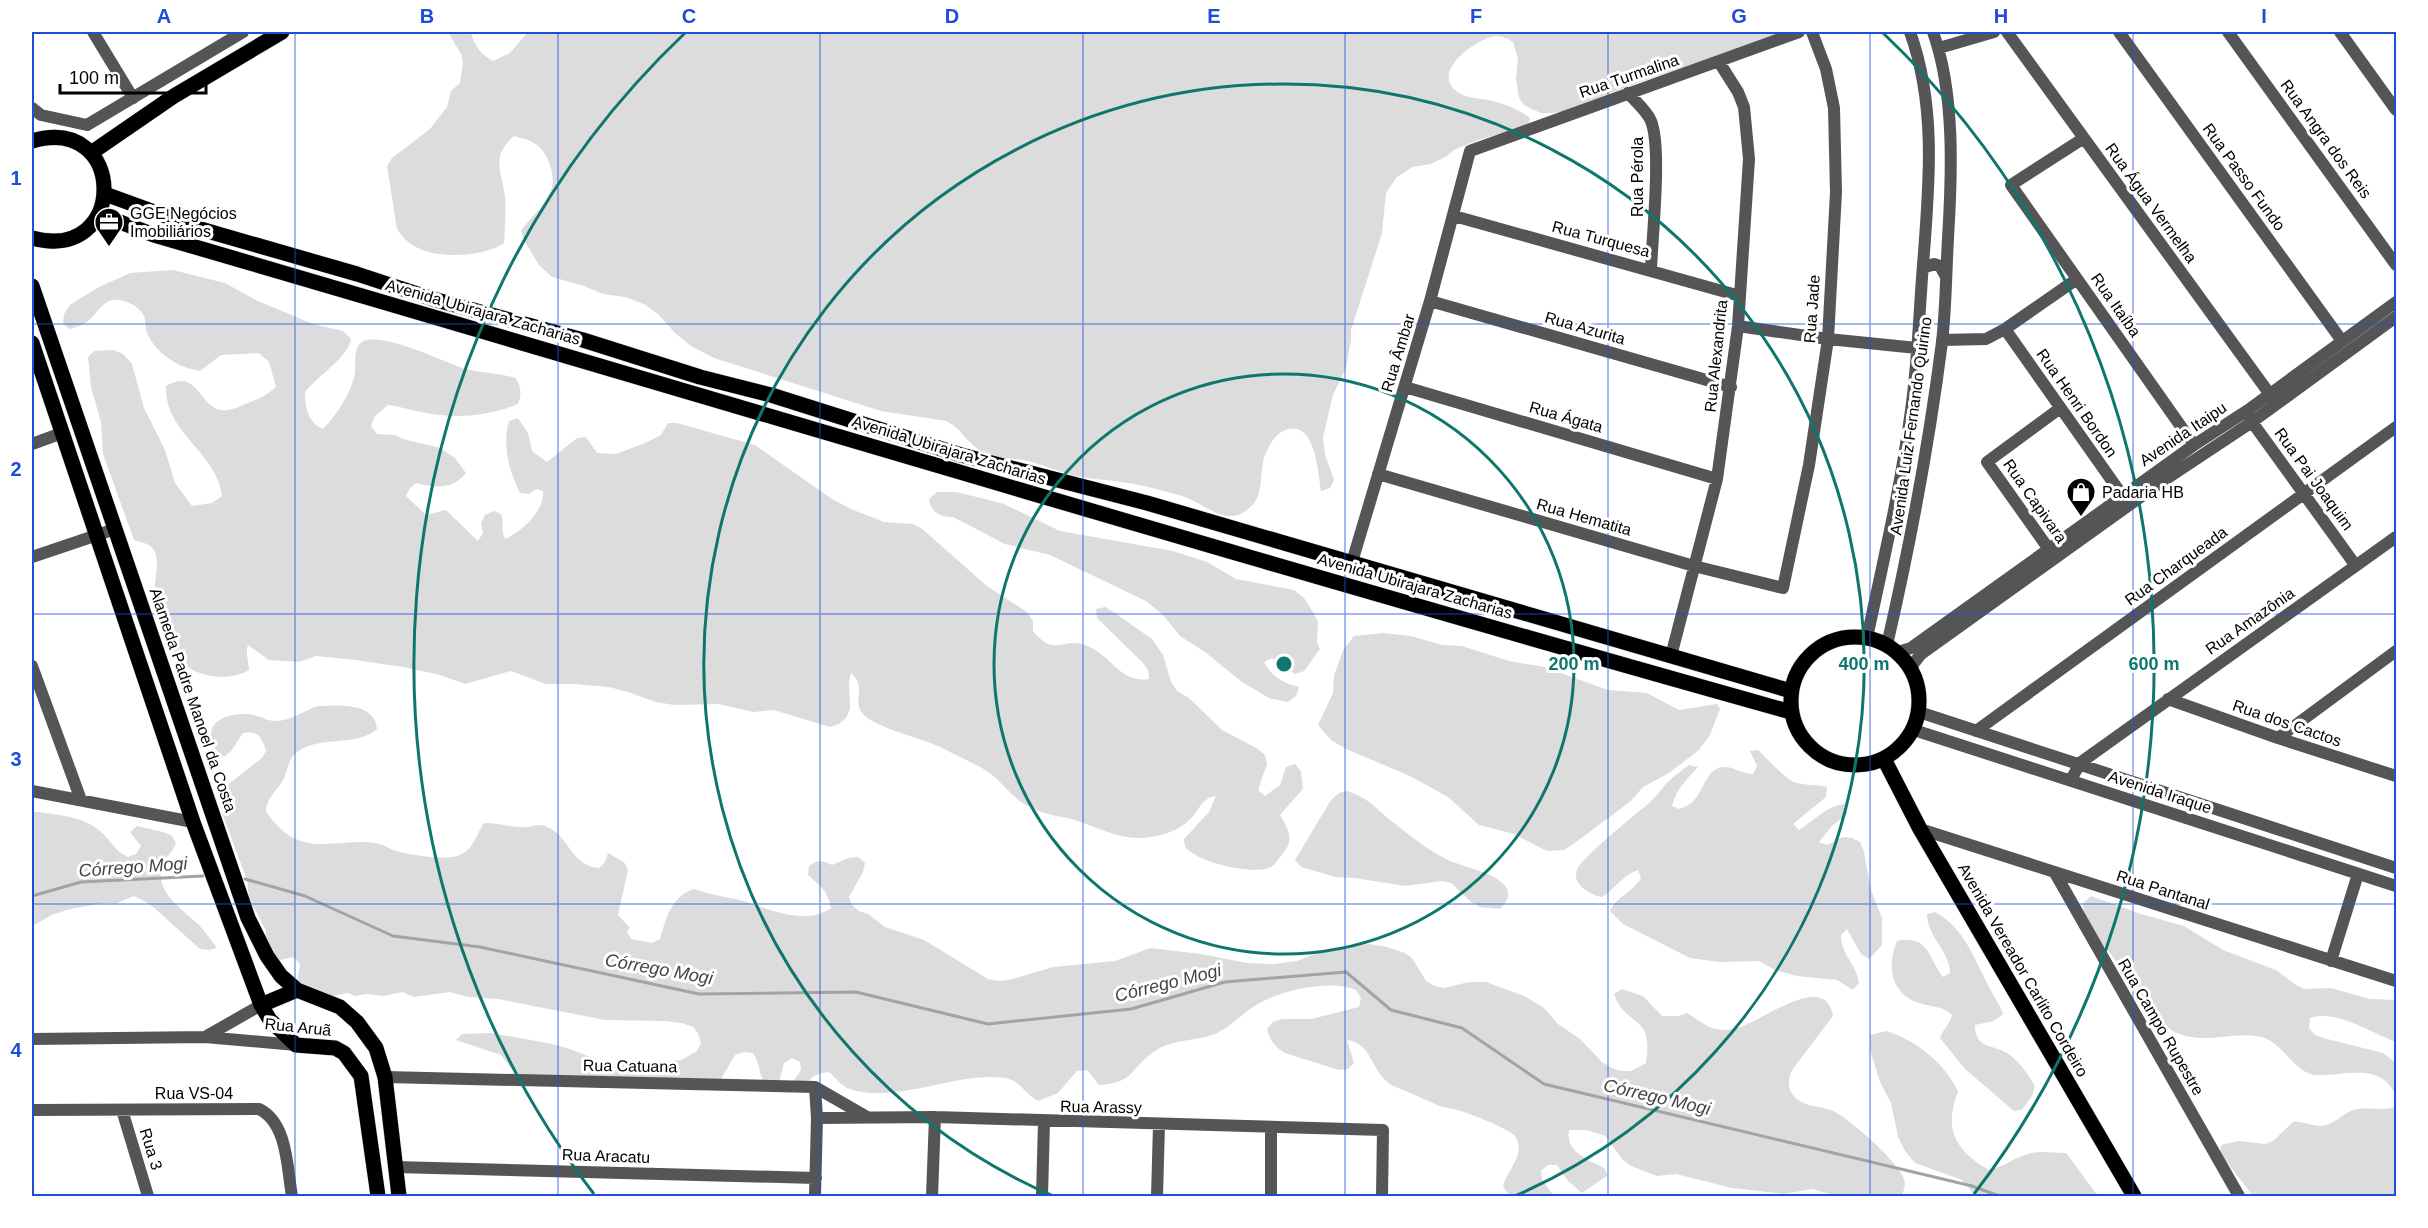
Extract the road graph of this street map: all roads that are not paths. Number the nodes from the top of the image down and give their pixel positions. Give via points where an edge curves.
1 (93, 32) edge
2 (243, 32) edge
3 (282, 32) edge
4 (1798, 32) edge
5 (1812, 32) edge
6 (1910, 32) edge
7 (1933, 32) edge
8 (1994, 32) edge
9 (2007, 32) edge
10 (2120, 32) edge
11 (2228, 32) edge
12 (2340, 32) edge
13 (1939, 48) junction
14 (1719, 62) junction
15 (1628, 93) junction
16 (133, 98) junction
17 (32, 108) edge
18 (2397, 110) edge
19 (2084, 138) junction
20 (32, 141) edge
21 (1470, 151) joint
22 (91, 153) junction
23 (105, 194) junction
24 (99, 214) junction
25 (1454, 216) junction
26 (32, 239) edge
27 (2397, 265) edge
28 (1923, 268) junction
29 (1651, 270) junction
30 (1946, 277) junction
31 (2078, 279) junction
32 (32, 286) edge
33 (1740, 296) junction
34 (1430, 301) junction
35 (2397, 302) edge
36 (2397, 317) edge
37 (1738, 326) junction
38 (2005, 329) junction
39 (1828, 339) junction
40 (1942, 340) junction
41 (2342, 341) junction
42 (32, 343) edge
43 (1917, 348) junction
44 (1405, 387) junction
45 (1731, 387) junction
46 (2273, 399) junction
47 (2060, 409) junction
48 (2250, 416) junction
49 (1910, 418) junction
50 (1930, 422) junction
51 (2397, 427) edge
52 (62, 433) junction
53 (32, 444) edge
54 (2194, 445) junction
55 (1378, 474) junction
56 (1717, 478) junction
57 (2304, 494) junction
58 (2126, 500) junction
59 (115, 529) junction
60 (97, 535) junction
61 (2397, 537) edge
62 (2052, 554) junction
63 (32, 557) edge
64 (1352, 562) junction
65 (1694, 566) junction
66 (2356, 566) junction
67 (1783, 588) joint
68 (1867, 638) junction
69 (1893, 649) junction
70 (2397, 651) edge
71 (1671, 656) junction
72 (32, 666) edge
73 (1911, 668) junction
74 (35, 685) edge
75 (1791, 691) junction
76 (2168, 699) junction
77 (1791, 712) junction
78 (1919, 712) junction
79 (1914, 730) junction
80 (1976, 731) junction
81 (2278, 738) junction
82 (1884, 759) junction
83 (2080, 763) junction
84 (2397, 776) edge
85 (2071, 780) junction
86 (32, 791) edge
87 (81, 801) junction
88 (193, 822) junction
89 (1920, 829) junction
90 (2397, 868) edge
91 (2055, 873) junction
92 (2358, 874) junction
93 (2397, 886) edge
94 (2331, 961) junction
95 (2397, 981) edge
96 (297, 990) junction
97 (261, 1005) junction
98 (206, 1037) junction
99 (32, 1039) edge
100 (296, 1045) junction
101 (385, 1077) junction
102 (815, 1087) junction
103 (32, 1110) edge
104 (122, 1110) junction
105 (867, 1117) junction
106 (817, 1118) junction
107 (935, 1118) junction
108 (1044, 1122) junction
109 (1159, 1125) junction
110 (1271, 1127) junction
111 (395, 1167) junction
112 (816, 1178) junction
113 (148, 1197) edge
114 (292, 1197) edge
115 (378, 1197) edge
116 (399, 1197) edge
117 (815, 1197) edge
118 (932, 1197) edge
119 (1042, 1197) edge
120 (1157, 1197) edge
121 (1270, 1197) edge
122 (1382, 1197) edge
123 (2134, 1197) edge
124 (2239, 1197) edge

1 - 16 street
2 - 16 street
3 - 22 main road via 174,96
4 - 14 street, Rua Turmalina
5 - 39 street, Rua Jade via 1826,69 1834,108 1836,192
6 - 28 street, Avenida Luiz Fernando Quirino via 1928,104 1929,186
7 - 13 street, Avenida Luiz Fernando Quirino
8 - 13 street
9 - 19 street, Rua Água Vermelha
10 - 41 street, Rua Passo Fundo
11 - 27 street, Rua Angra dos Reis
12 - 18 street
13 - 30 street, Avenida Luiz Fernando Quirino via 1950,136
14 - 15 street, Rua Turmalina
14 - 33 street, Rua Alexandrita via 1744,107 1749,159
15 - 21 street, Rua Turmalina
15 - 29 street, Rua Pérola via 1651,120 1654,132
16 - 17 street via 87,125 41,115
19 - 31 street, Rua Itaíba via 2012,185
19 - 46 street, Rua Água Vermelha
20 - 22 main road via 46,136 63,137
21 - 25 street, Rua Âmbar
22 - 23 main road via 105,179
23 - 24 main road
23 - 64 main road, Avenida Ubirajara Zacharias via 204,230 771,395 961,455
24 - 26 main road via 91,226 67,241
24 - 77 main road, Avenida Ubirajara Zacharias via 154,235 772,415 929,465
25 - 29 street, Rua Turquesa
25 - 34 street, Rua Âmbar
28 - 30 street via 1940,266
28 - 43 street, Avenida Luiz Fernando Quirino
29 - 33 street, Rua Turquesa
30 - 40 street, Avenida Luiz Fernando Quirino
31 - 38 street
31 - 54 street, Rua Itaíba
32 - 59 main road, Alameda Padre Manoel da Costa
33 - 37 street, Rua Alexandrita
34 - 44 street, Rua Âmbar
34 - 45 street, Rua Azurita
35 - 41 street, Avenida Itaipu
36 - 46 street, Avenida Itaipu
37 - 39 street
37 - 45 street, Rua Alexandrita
38 - 40 street via 1986,339
38 - 47 street, Rua Henri Bordon
39 - 43 street
39 - 67 street, Rua Jade via 1809,465
40 - 50 street, Avenida Luiz Fernando Quirino
41 - 46 street, Avenida Itaipu
42 - 52 main road
43 - 49 street, Avenida Luiz Fernando Quirino
44 - 55 street, Rua Âmbar
44 - 56 street, Rua Ágata
45 - 56 street, Rua Alexandrita
46 - 48 street, Avenida Itaipu
47 - 58 street, Rua Henri Bordon
47 - 62 street, Rua Capivara via 1987,462
48 - 54 street, Avenida Itaipu
48 - 57 street, Rua Pai Joaquim
48 - 58 street, Avenida Itaipu
49 - 50 street
49 - 68 street, Avenida Luiz Fernando Quirino
50 - 69 street, Avenida Luiz Fernando Quirino
51 - 57 street, Rua Charqueada
52 - 53 street
52 - 60 main road
54 - 58 street, Avenida Itaipu
55 - 64 street, Rua Âmbar
55 - 65 street, Rua Hematita
56 - 65 street, Rua Alexandrita
57 - 66 street, Rua Pai Joaquim
57 - 80 street, Rua Charqueada
58 - 62 street, Avenida Itaipu
59 - 60 street
59 - 96 main road, Alameda Padre Manoel da Costa via 248,918 267,956
60 - 63 street
60 - 88 main road
61 - 66 street, Rua Amazônia
62 - 69 street, Avenida Itaipu via 1911,648
62 - 73 street, Avenida Itaipu via 1921,654
64 - 71 main road, Avenida Ubirajara Zacharias
65 - 67 street, Rua Hematita
65 - 71 street, Rua Alexandrita
66 - 76 street, Rua Amazônia
68 - 69 main road
68 - 75 main road via 1833,640 1818,648 1801,667
69 - 73 main road
70 - 81 street
71 - 75 main road, Avenida Ubirajara Zacharias
72 - 74 street
73 - 78 main road via 1920,696
74 - 87 street
75 - 77 main road
76 - 81 street, Rua dos Cactos
76 - 83 street, Rua Amazônia
77 - 82 main road via 1806,744 1828,760 1856,766
78 - 79 main road
78 - 80 street, Avenida Iraque
79 - 82 main road via 1896,752
79 - 85 street, Avenida Iraque
80 - 83 street, Avenida Iraque
81 - 84 street, Rua dos Cactos
82 - 89 main road, Avenida Vereador Carlito Cordeiro
83 - 85 street, Rua Amazônia
83 - 90 street, Avenida Iraque
85 - 92 street, Avenida Iraque
86 - 87 street
87 - 88 street
88 - 97 main road
89 - 91 street, Rua Pantanal
89 - 123 main road, Avenida Vereador Carlito Cordeiro
91 - 94 street, Rua Pantanal
91 - 124 street, Rua Campo Rupestre
92 - 93 street, Avenida Iraque
92 - 94 street
94 - 95 street, Rua Pantanal
96 - 97 main road
96 - 101 main road, Alameda Padre Manoel da Costa via 340,1006 357,1022 376,1048
97 - 98 street
97 - 100 main road via 270,1020
98 - 99 street, Rua Aruã
98 - 100 street, Rua Aruã
100 - 115 main road, Rua Aruã via 335,1048 344,1053 361,1076
101 - 102 street, Rua Catuana
101 - 111 main road
102 - 105 street, Rua Catuana
102 - 106 street
103 - 104 street, Rua VS-04
104 - 113 street, Rua 3
104 - 114 street, Rua VS-04 via 259,1109 270,1114 281,1134
105 - 106 street, Rua Arassy
105 - 107 street, Rua Arassy
106 - 112 street
107 - 108 street, Rua Arassy
107 - 118 street
108 - 109 street, Rua Arassy
108 - 119 street
109 - 110 street, Rua Arassy
109 - 120 street
110 - 121 street
110 - 122 street, Rua Arassy via 1383,1130
111 - 112 street, Rua Aracatu
111 - 116 main road
112 - 117 street

